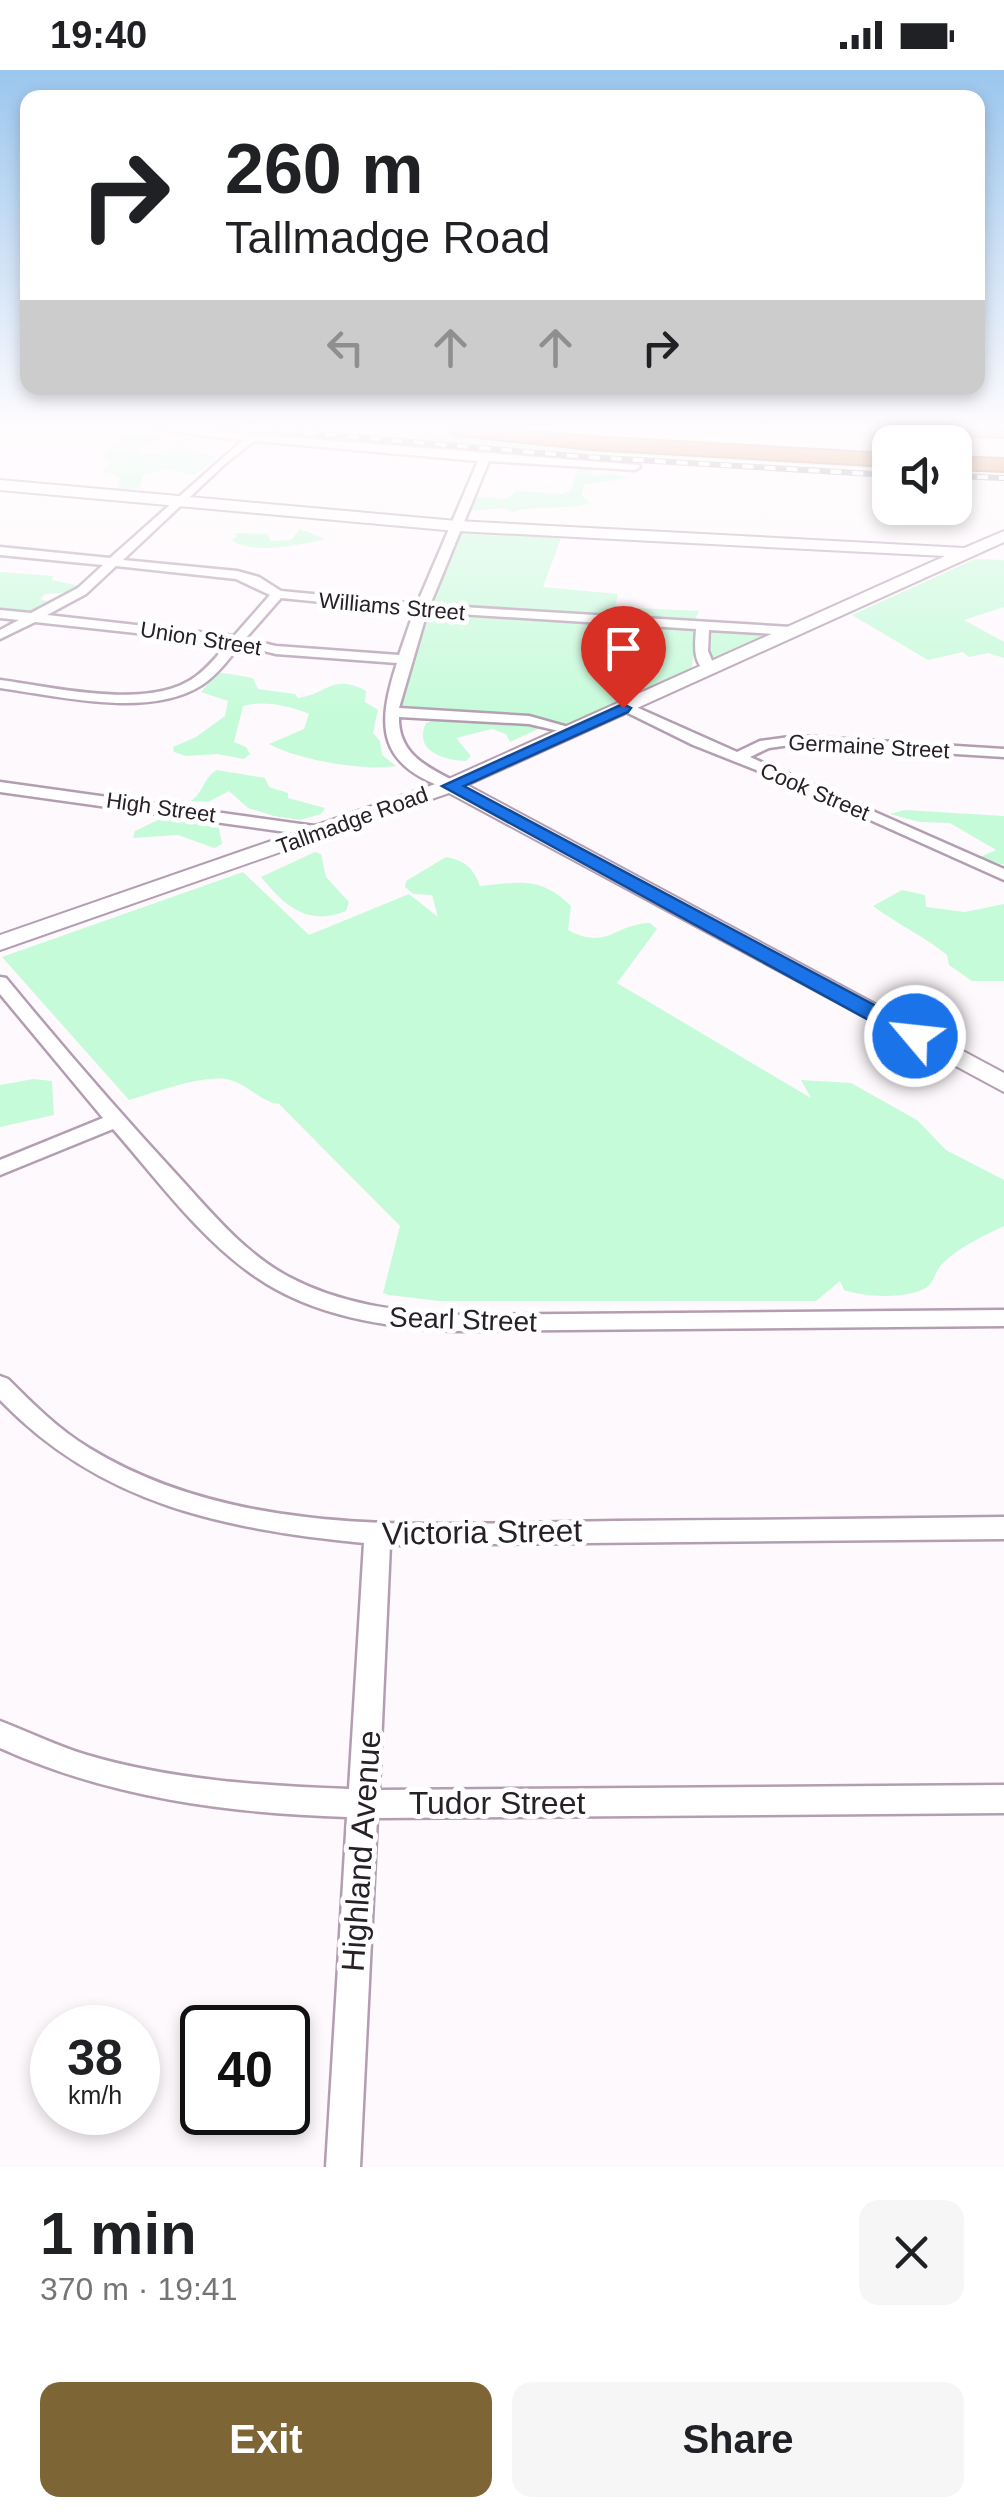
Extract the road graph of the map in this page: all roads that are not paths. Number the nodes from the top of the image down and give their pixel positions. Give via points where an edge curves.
1 (457, 526) edge
2 (153, 527) edge
3 (474, 527) edge
4 (1004, 536) edge
5 (0, 551) edge
6 (969, 552) junction
7 (1004, 554) edge
8 (116, 563) junction
9 (278, 594) junction
10 (424, 609) junction
11 (0, 614) edge
12 (40, 617) junction
13 (703, 626) junction
14 (791, 631) junction
15 (0, 635) edge
16 (232, 642) junction
17 (402, 660) junction
18 (708, 668) junction
19 (0, 684) edge
20 (627, 707) junction
21 (390, 712) junction
22 (572, 730) junction
23 (1004, 753) edge
24 (737, 758) junction
25 (450, 786) junction
26 (0, 787) edge
27 (322, 832) junction
28 (1004, 875) edge
29 (0, 943) edge
30 (0, 982) edge
31 (1004, 1084) edge
32 (116, 1120) junction
33 (0, 1168) edge
34 (1004, 1318) edge
35 (0, 1385) edge
36 (1004, 1528) edge
37 (378, 1534) junction
38 (0, 1734) edge
39 (1004, 1799) edge
40 (364, 1804) junction
41 (344, 2167) edge

1 - 10 street
2 - 8 street
3 - 6 street
4 - 6 street, Tallmadge Road
5 - 8 street, Williams Street
6 - 7 street
6 - 14 street, Tallmadge Road
8 - 9 street, Williams Street via 246,577
8 - 12 street
9 - 10 street, Williams Street
9 - 16 street
10 - 13 street, Williams Street
10 - 17 street
11 - 12 street, Union Street
12 - 15 street
12 - 16 street, Union Street
13 - 14 street, Williams Street
13 - 18 street
14 - 18 street, Tallmadge Road
16 - 17 street, Union Street
16 - 19 street via 194,684 160,696
17 - 21 street
18 - 20 street, Tallmadge Road
20 - 22 street, Tallmadge Road
20 - 24 street, Cook Street
21 - 22 street via 529,720
21 - 25 street via 402,753
22 - 25 street, Tallmadge Road
23 - 24 street, Germaine Street via 796,740 765,744
24 - 28 street, Cook Street
25 - 27 street, Tallmadge Road
25 - 31 street
26 - 27 street, High Street
27 - 29 street, Tallmadge Road
30 - 32 street, Searl Street
32 - 33 street
32 - 34 street, Searl Street via 239,1254 285,1285 360,1312 452,1324
35 - 37 street, Victoria Street via 46,1431 145,1488 254,1521
36 - 37 street, Victoria Street
37 - 40 street, Highland Avenue
38 - 40 street, Tudor Street via 154,1784 263,1800
39 - 40 street, Tudor Street
40 - 41 street, Highland Avenue

